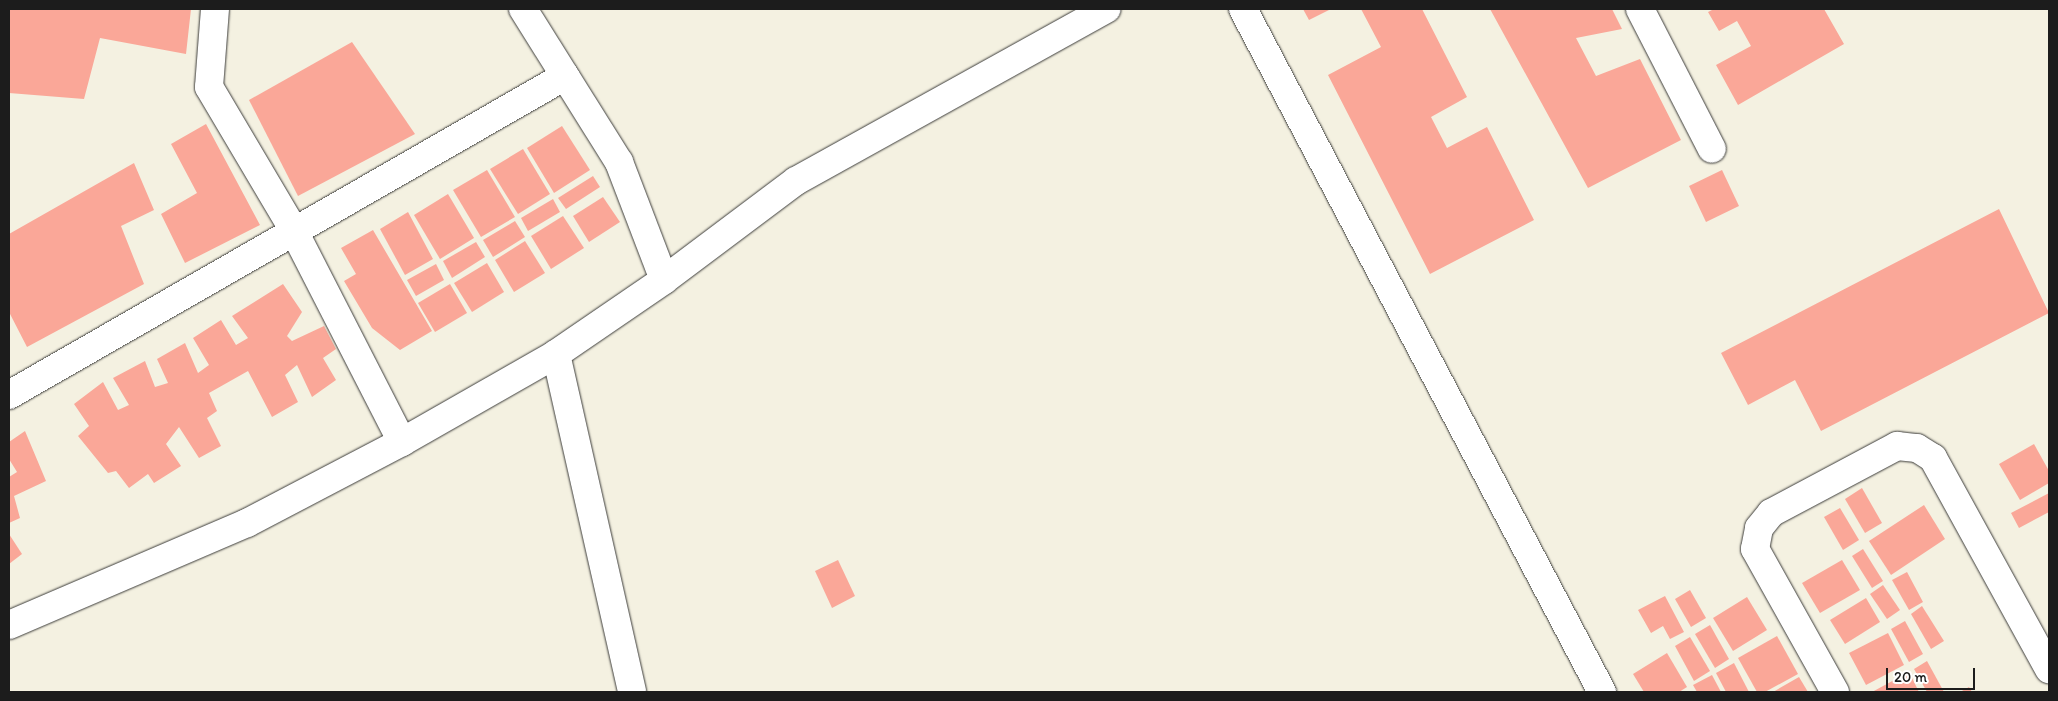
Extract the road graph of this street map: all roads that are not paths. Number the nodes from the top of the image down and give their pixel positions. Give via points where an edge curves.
1 (215, 9) edge
2 (524, 9) edge
3 (1106, 9) edge
4 (1243, 9) edge
5 (1640, 9) edge
6 (565, 76) junction
7 (1712, 149) dead end
8 (294, 231) junction
9 (664, 280) junction
10 (556, 354) junction
11 (9, 394) edge
12 (402, 442) junction
13 (9, 625) edge
14 (2049, 669) edge
15 (632, 692) edge
16 (1602, 692) edge
17 (1835, 692) edge

1 - 8 street via 209,87
2 - 6 street
3 - 9 street via 796,181
4 - 16 street
5 - 7 street
6 - 8 street
6 - 9 street via 619,162
8 - 11 street
8 - 12 street
9 - 10 street
10 - 12 street
10 - 15 street
12 - 13 street via 247,523
14 - 17 street via 1933,458 1917,448 1897,446 1771,513 1760,528 1755,550

